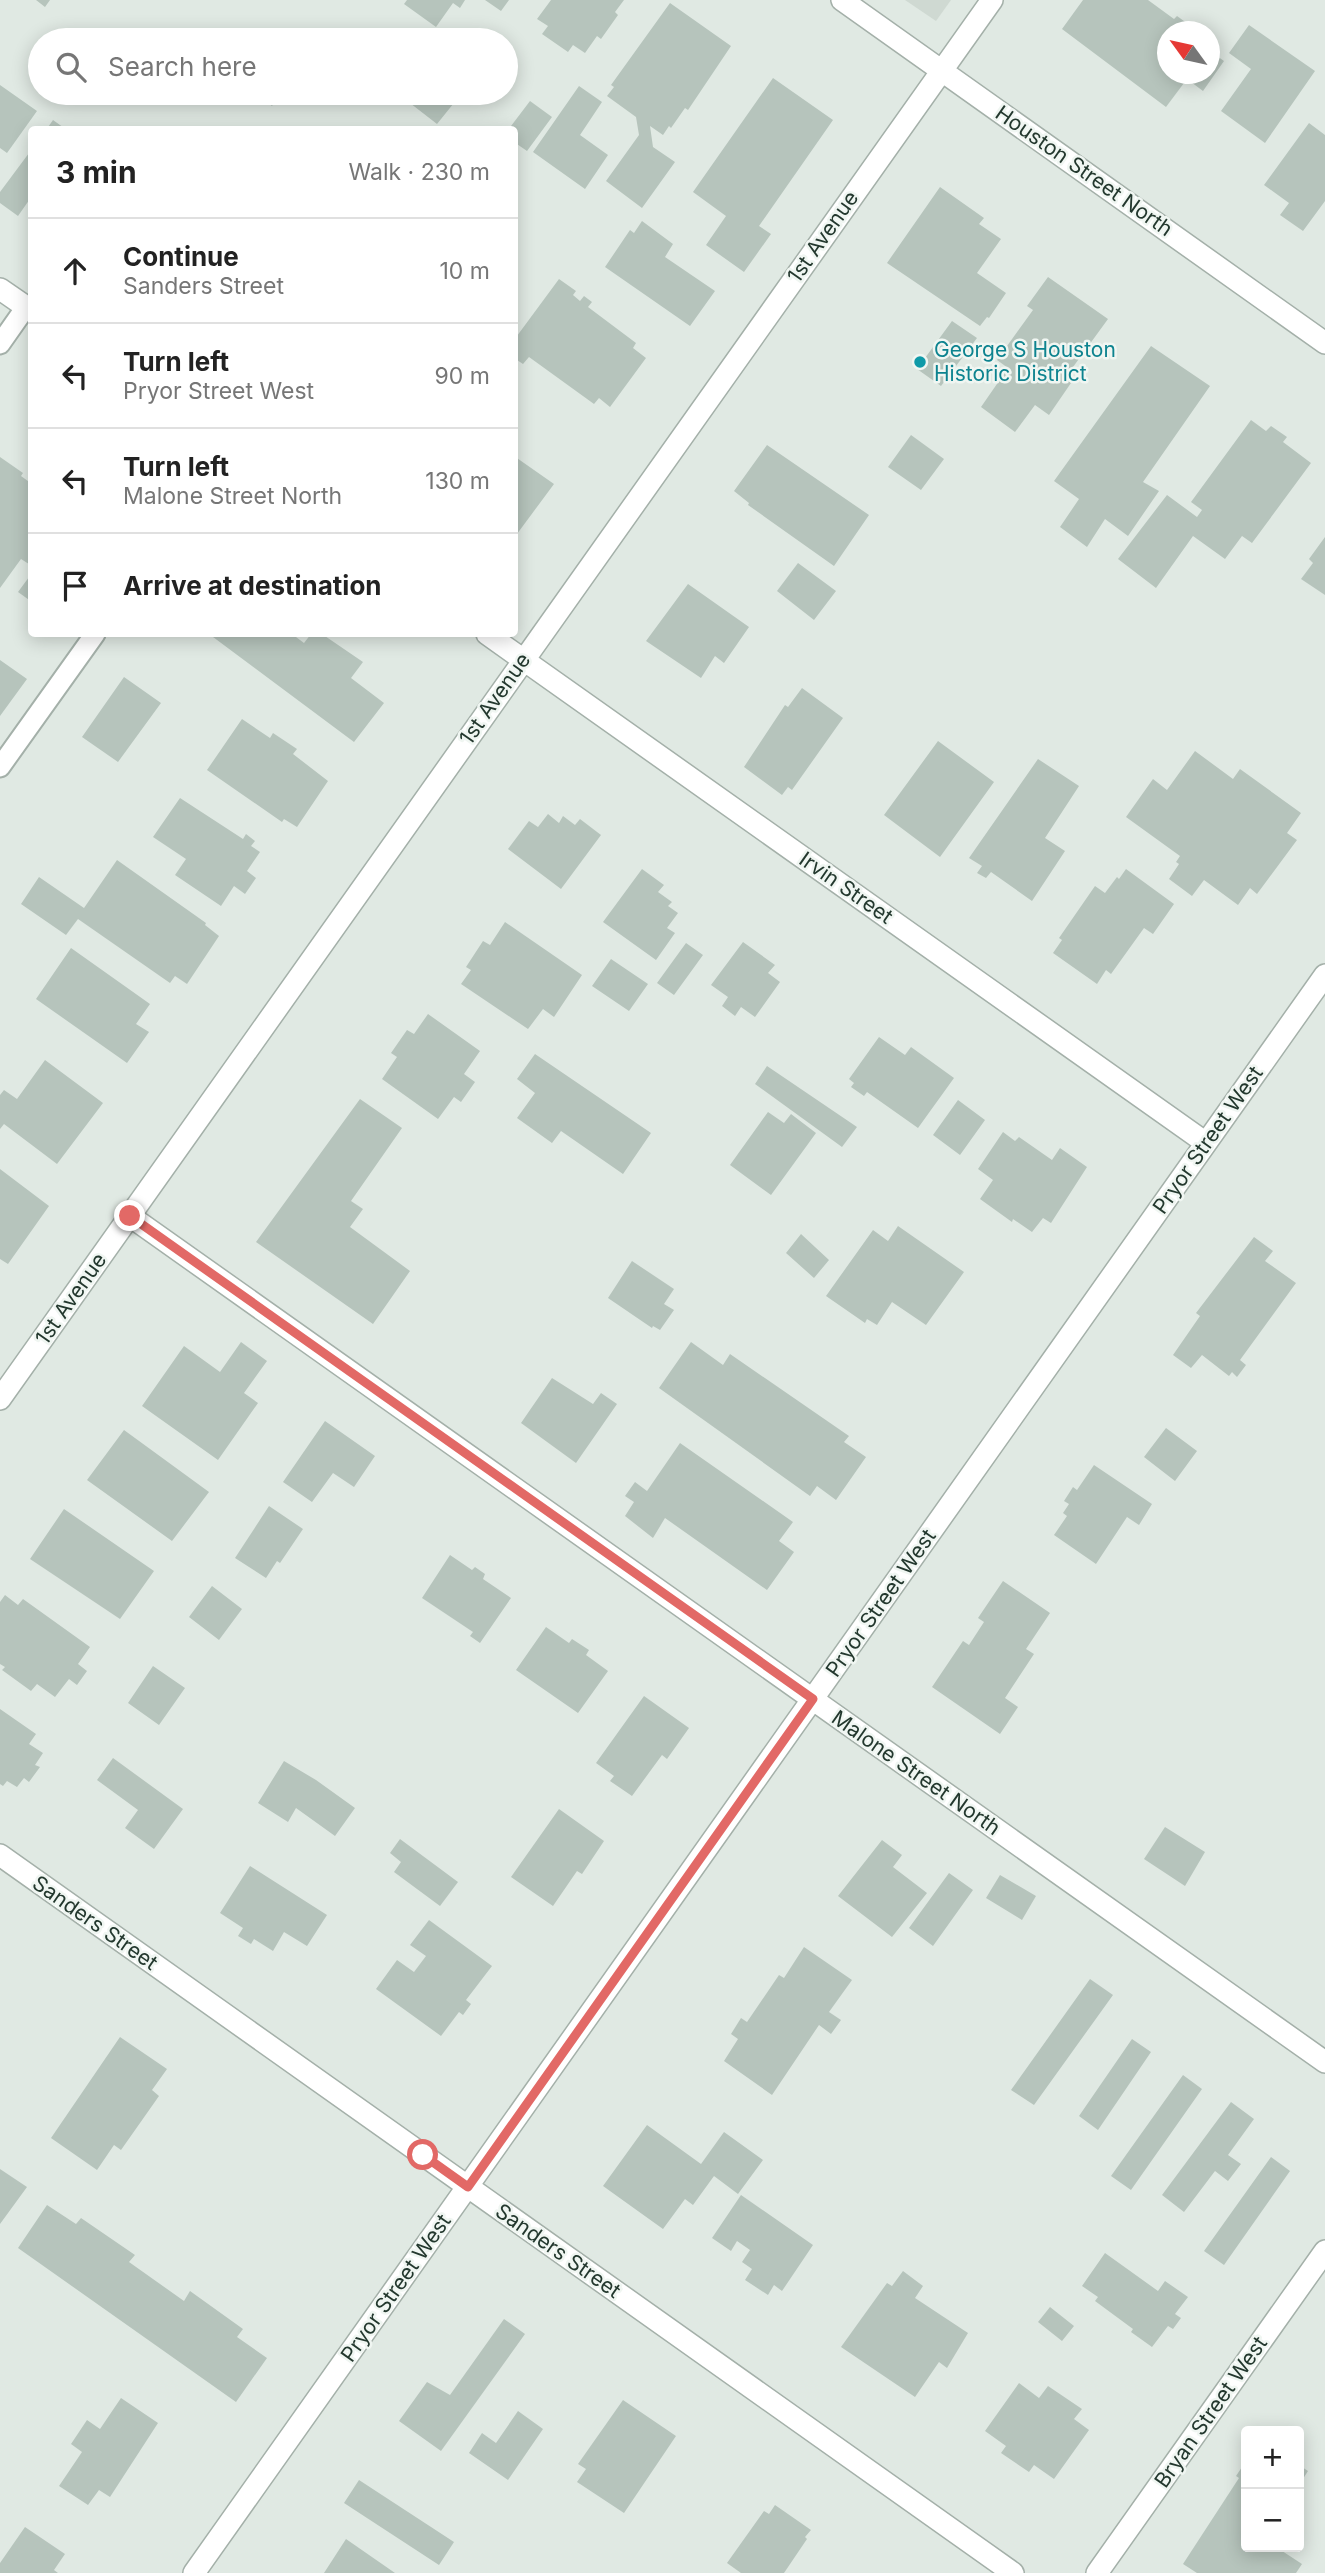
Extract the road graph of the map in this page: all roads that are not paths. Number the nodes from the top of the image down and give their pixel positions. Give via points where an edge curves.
1 (842, 0) edge
2 (992, 0) edge
3 (942, 71) junction
4 (0, 289) edge
5 (28, 308) edge
6 (28, 310) edge
7 (1325, 343) edge
8 (0, 344) edge
9 (93, 637) edge
10 (491, 637) edge
11 (523, 659) junction
12 (0, 767) edge
13 (1325, 975) edge
14 (1206, 1143) junction
15 (130, 1216) junction
16 (0, 1399) edge
17 (813, 1699) junction
18 (0, 1855) edge
19 (1325, 2062) edge
20 (468, 2187) junction
21 (1325, 2251) edge
22 (194, 2573) edge
23 (1013, 2573) edge
24 (1097, 2573) edge

1 - 3 street, Houston Street North
2 - 3 street, 1st Avenue
3 - 7 street, Houston Street North
3 - 11 street, 1st Avenue
4 - 5 street
6 - 8 lane
9 - 12 lane
10 - 11 street, Irvin Street
11 - 14 street, Irvin Street
11 - 15 street, 1st Avenue
13 - 14 street, Pryor Street West
14 - 17 street, Pryor Street West
15 - 16 street, 1st Avenue
15 - 17 street, Malone Street North
17 - 19 street, Malone Street North
17 - 20 street, Pryor Street West
18 - 20 street, Sanders Street
20 - 22 street, Pryor Street West
20 - 23 street, Sanders Street
21 - 24 street, Bryan Street West

